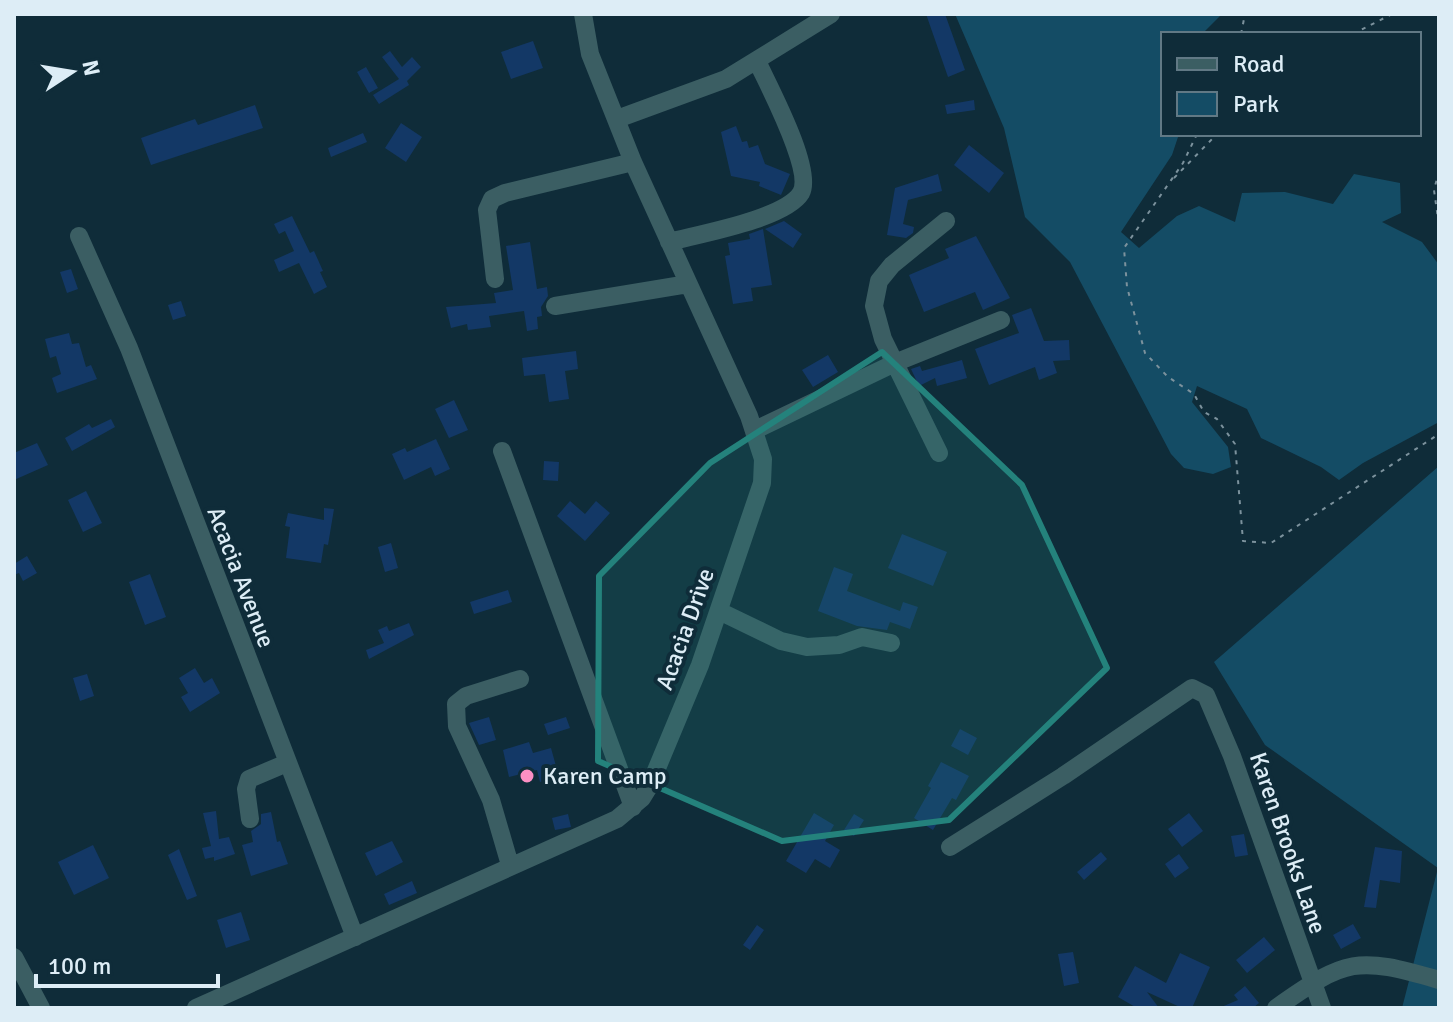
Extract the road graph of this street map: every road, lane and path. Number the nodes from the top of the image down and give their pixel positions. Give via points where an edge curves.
1 (583, 14) edge
2 (831, 14) edge
3 (1392, 14) edge
4 (1357, 32) edge
5 (757, 61) junction
6 (617, 119) junction
7 (1196, 136) edge
8 (1215, 136) edge
9 (633, 162) junction
10 (1439, 171) edge
11 (1167, 185) junction
12 (946, 221) dead end
13 (1439, 226) edge
14 (79, 236) dead end
15 (669, 242) junction
16 (495, 279) dead end
17 (688, 284) junction
18 (555, 306) dead end
19 (1001, 320) dead end
20 (897, 362) junction
21 (755, 430) junction
22 (1439, 434) edge
23 (502, 451) dead end
24 (939, 453) dead end
25 (719, 611) junction
26 (891, 643) dead end
27 (520, 679) dead end
28 (287, 763) junction
29 (633, 807) junction
30 (250, 819) dead end
31 (950, 847) dead end
32 (510, 865) junction
33 (355, 937) junction
34 (14, 957) edge
35 (1439, 980) edge
36 (1312, 983) junction
37 (41, 1008) edge
38 (196, 1008) edge
39 (1276, 1008) edge
40 (1322, 1008) edge

1 - 6 street, Acacia Drive via 590,54
2 - 5 street
3 - 4 path
5 - 6 street via 726,79
5 - 15 street via 798,155 805,178 801,193 761,217
6 - 9 street, Acacia Drive
7 - 11 path
8 - 11 path
9 - 15 street, Acacia Drive
9 - 16 street via 492,199 487,210
10 - 13 path via 1434,190
11 - 22 path via 1124,248 1127,287 1145,353 1194,394 1235,444 1243,541 1271,543
12 - 20 street via 879,281 875,318
14 - 28 street, Acacia Avenue via 129,348
15 - 17 street, Acacia Drive
17 - 18 street
17 - 21 street, Acacia Drive
19 - 20 street
20 - 21 street
20 - 24 street
21 - 25 street, Acacia Drive via 763,459 762,483
23 - 29 street
25 - 26 street via 781,641 807,647 862,637
25 - 29 street, Acacia Drive via 650,785
27 - 32 street via 466,696 456,704 455,713 491,800
28 - 30 street via 249,779
28 - 33 street, Acacia Avenue
29 - 32 street, Acacia Drive via 569,842
31 - 36 street, Karen Brooks Lane via 1192,688 1206,695 1232,756
32 - 33 street, Acacia Drive
33 - 38 street, Acacia Drive
34 - 37 street
35 - 36 street via 1372,963 1339,969
36 - 39 street
36 - 40 street, Karen Brooks Lane

